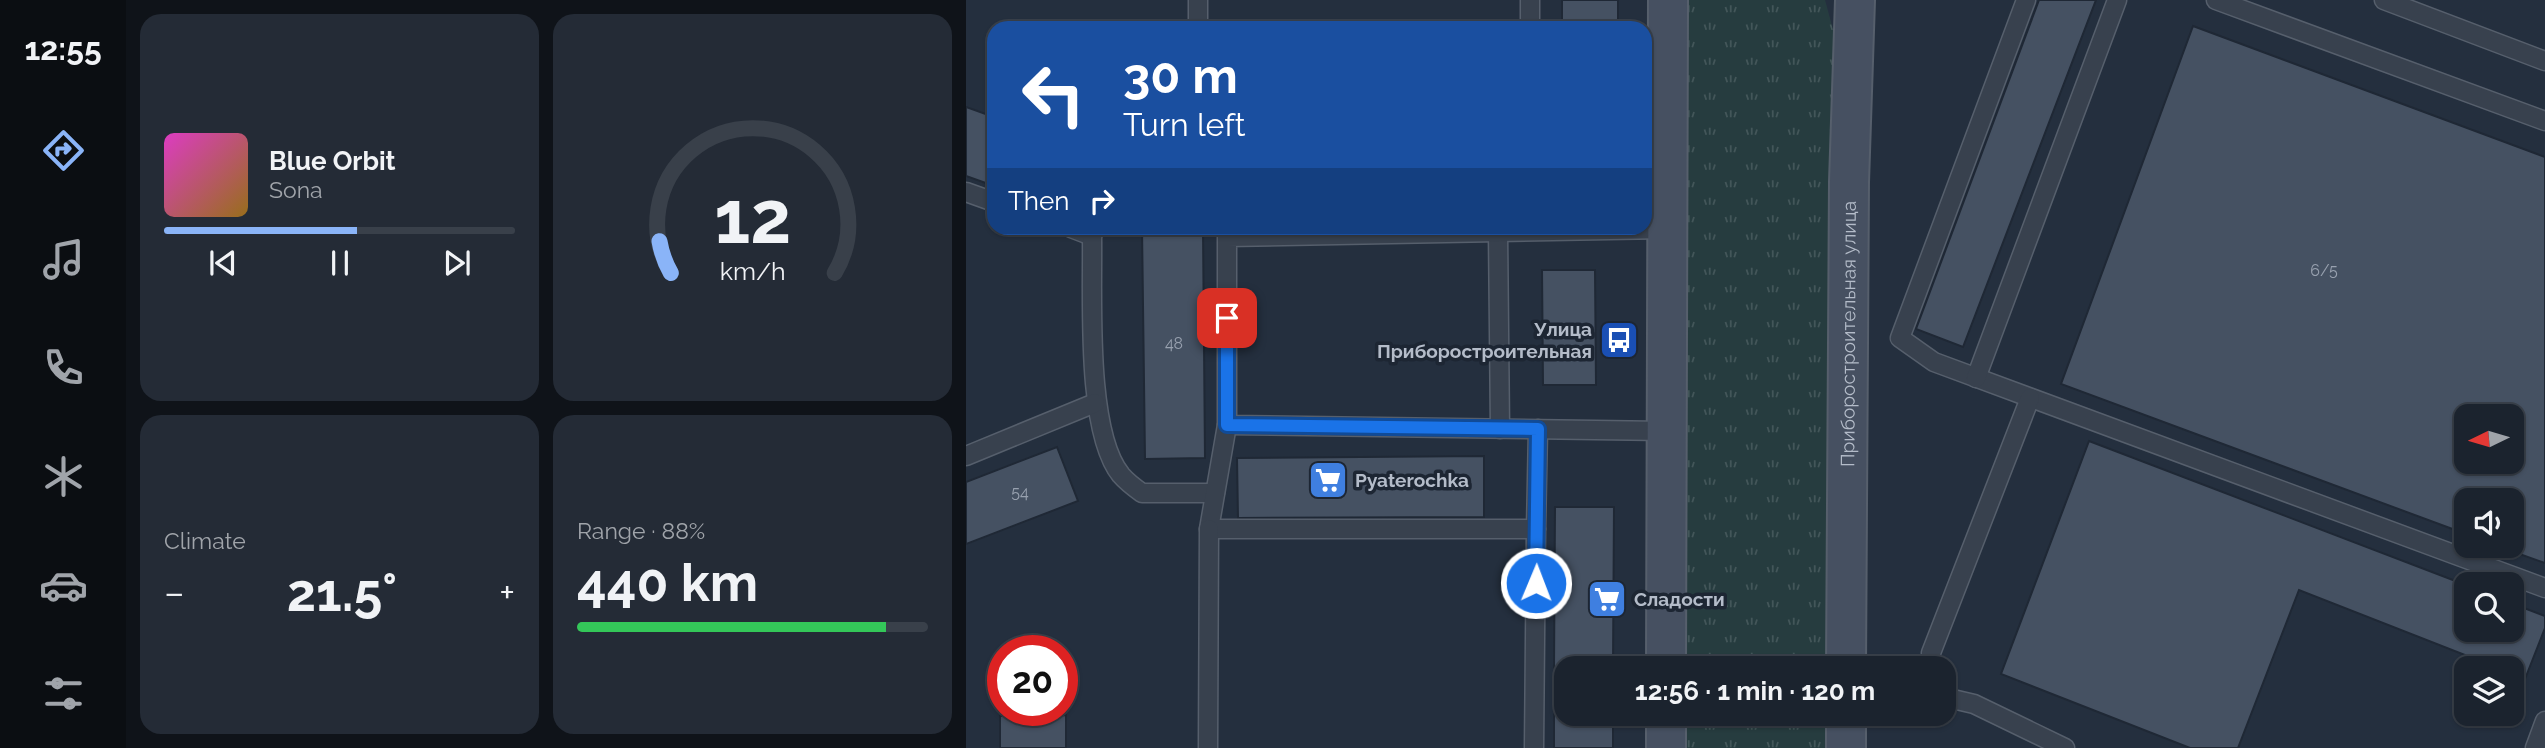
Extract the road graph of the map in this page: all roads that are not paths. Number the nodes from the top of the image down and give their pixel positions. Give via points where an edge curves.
1 (1198, 0) edge
2 (1530, 0) edge
3 (1668, 0) edge
4 (1855, 0) edge
5 (2026, 0) edge
6 (2117, 0) edge
7 (2216, 0) edge
8 (2384, 0) edge
9 (1198, 21) edge
10 (1530, 21) edge
11 (2545, 61) edge
12 (2545, 121) edge
13 (966, 192) edge
14 (987, 200) edge
15 (1652, 229) edge
16 (1666, 229) junction
17 (1094, 235) edge
18 (1225, 235) edge
19 (1498, 235) edge
20 (1976, 378) junction
21 (2030, 398) junction
22 (1095, 403) junction
23 (1227, 425) junction
24 (1500, 429) junction
25 (1538, 429) junction
26 (1666, 430) junction
27 (966, 456) edge
28 (1215, 493) junction
29 (1536, 528) junction
30 (1209, 530) junction
31 (2545, 588) edge
32 (1931, 653) dead end
33 (1666, 656) edge
34 (1846, 656) edge
35 (1956, 700) edge
36 (2545, 721) edge
37 (1666, 726) edge
38 (1846, 726) edge
39 (1208, 748) edge
40 (1534, 748) edge
41 (1666, 748) edge
42 (1846, 748) edge
43 (2065, 748) edge
44 (2535, 748) edge

1 - 9 lane
2 - 10 lane
3 - 16 main road
4 - 34 main road, Приборостроительная улица via 1849,182
5 - 20 lane via 1900,338 1934,362
6 - 20 lane
7 - 12 lane
8 - 11 lane
13 - 14 lane
15 - 16 lane
16 - 26 main road
17 - 22 lane
18 - 23 lane
19 - 24 lane
20 - 21 lane
21 - 31 lane
21 - 32 lane
22 - 27 lane
22 - 28 lane via 1106,445 1120,474 1142,494
23 - 24 lane
23 - 28 lane
24 - 25 lane
25 - 26 lane
25 - 29 lane
26 - 33 main road
28 - 30 lane
29 - 30 lane
29 - 40 lane
30 - 39 lane
35 - 43 lane
36 - 44 lane
37 - 41 main road
38 - 42 main road

